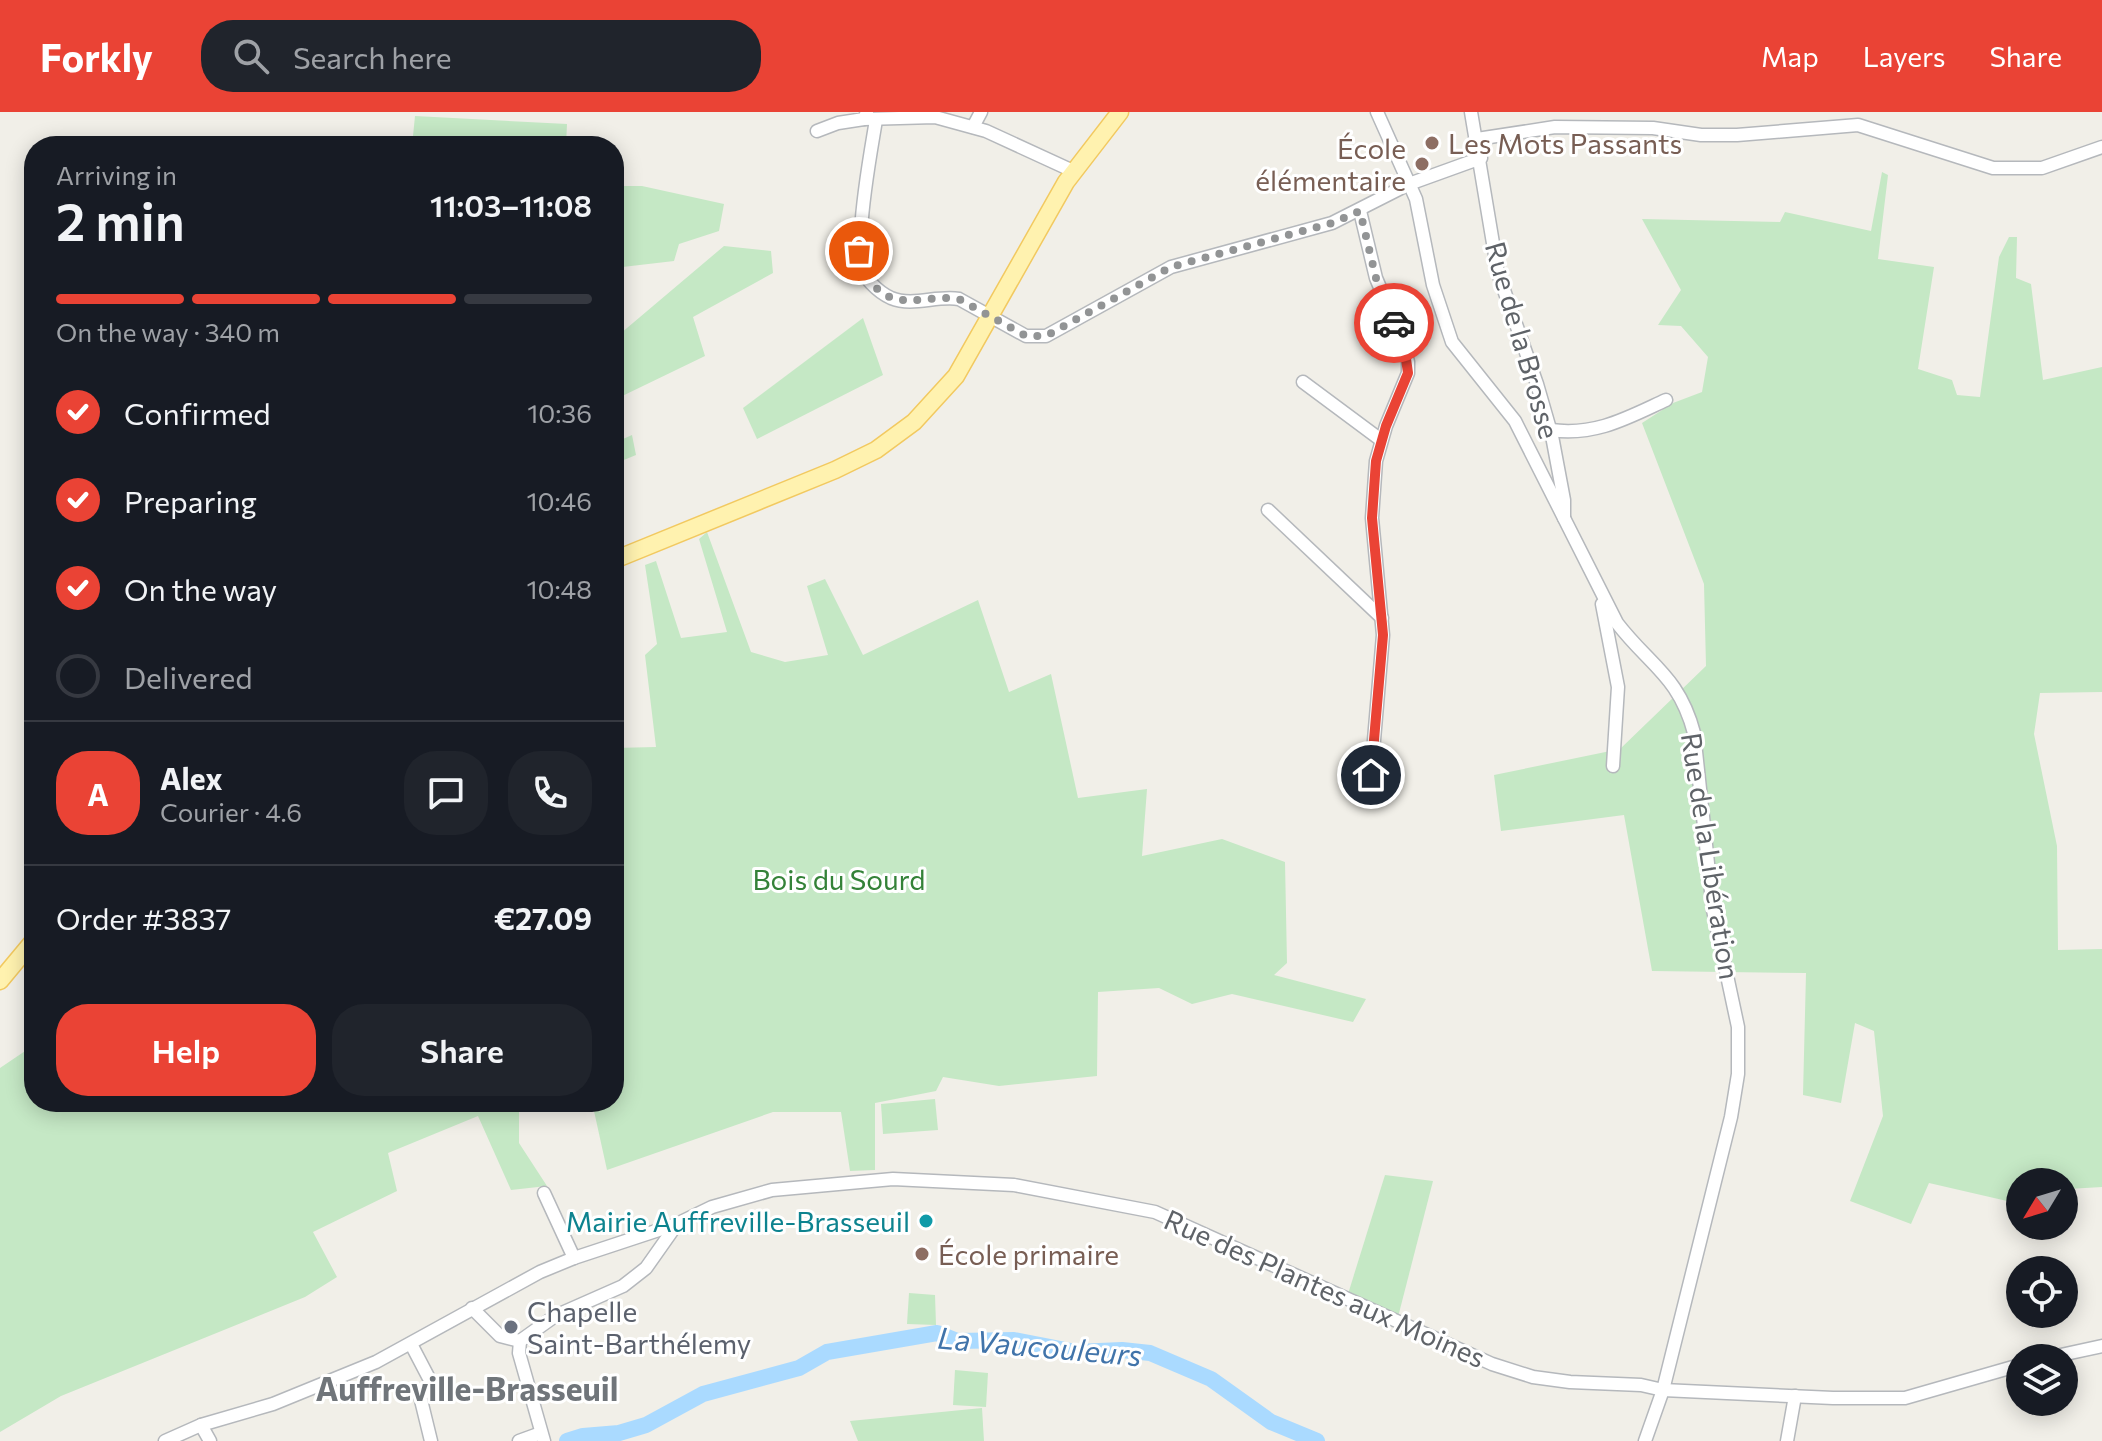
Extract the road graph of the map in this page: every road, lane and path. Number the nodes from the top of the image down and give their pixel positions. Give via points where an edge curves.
1 (981, 112) edge
2 (1120, 112) edge
3 (1377, 112) edge
4 (1471, 112) edge
5 (869, 117) edge
6 (973, 127) junction
7 (817, 131) dead end
8 (1477, 139) junction
9 (2102, 147) edge
10 (1481, 158) junction
11 (1073, 171) junction
12 (1409, 184) junction
13 (1360, 211) junction
14 (991, 318) junction
15 (1303, 382) dead end
16 (1666, 400) dead end
17 (1551, 430) junction
18 (1381, 440) junction
19 (1268, 510) dead end
20 (1564, 521) junction
21 (624, 556) edge
22 (1599, 589) junction
23 (1382, 618) junction
24 (1613, 766) dead end
25 (1371, 775) dead end
26 (24, 948) edge
27 (24, 951) edge
28 (0, 971) edge
29 (0, 981) edge
30 (544, 1193) dead end
31 (677, 1224) junction
32 (574, 1258) junction
33 (472, 1308) junction
34 (520, 1341) junction
35 (411, 1344) junction
36 (2102, 1346) edge
37 (2078, 1351) edge
38 (2006, 1369) edge
39 (1663, 1390) junction
40 (1795, 1396) junction
41 (201, 1425) junction
42 (543, 1437) edge
43 (165, 1441) edge
44 (210, 1441) edge
45 (431, 1441) edge
46 (519, 1441) edge
47 (1645, 1441) edge
48 (1787, 1441) edge

1 - 6 street
2 - 11 main road
3 - 12 street, Rue de la Libération
4 - 8 street, Rue de la Brosse
5 - 6 street via 935,117
5 - 7 street
5 - 14 street via 859,264 878,291 894,299 959,299
6 - 11 street
8 - 9 street via 1555,127 1737,135 1858,125 1993,168 2042,168
8 - 10 street, Rue de la Brosse
10 - 12 street
10 - 17 street, Rue de la Brosse via 1498,273
11 - 14 main road
12 - 13 street
12 - 20 street, Rue de la Libération via 1452,342 1515,421
13 - 14 street via 1171,267 1046,336 1026,336
13 - 18 street via 1376,278 1408,362 1404,386
14 - 21 main road via 947,388 904,431 876,450
15 - 18 street
16 - 17 street via 1600,428
17 - 20 street, Rue de la Brosse
18 - 23 street via 1372,518
19 - 23 street
20 - 22 street, Rue de la Libération
22 - 24 street via 1618,687
22 - 39 street, Rue de la Libération via 1636,649 1675,687 1687,709 1713,910 1738,1027 1731,1117
23 - 25 street
26 - 28 main road
27 - 29 main road
30 - 32 street
31 - 32 street, Rue des Plantes aux Moines
31 - 34 street via 646,1268 623,1286 555,1316
31 - 39 street, Rue des Plantes aux Moines via 712,1207 772,1190 893,1179 1014,1185 1155,1212 1492,1364 1533,1377
32 - 33 street, Rue des Plantes aux Moines
33 - 34 street via 500,1336
33 - 35 street, Rue des Plantes aux Moines
34 - 42 street
35 - 41 street, Rue des Plantes aux Moines via 273,1404
35 - 45 street via 433,1386 420,1396
36 - 37 street
38 - 40 street, Rue des Plantes aux Moines via 1905,1398
39 - 40 street, Rue des Plantes aux Moines
39 - 47 street, Rue de la Libération
40 - 48 street
41 - 43 street, Rue des Plantes aux Moines
41 - 44 street
42 - 46 street

